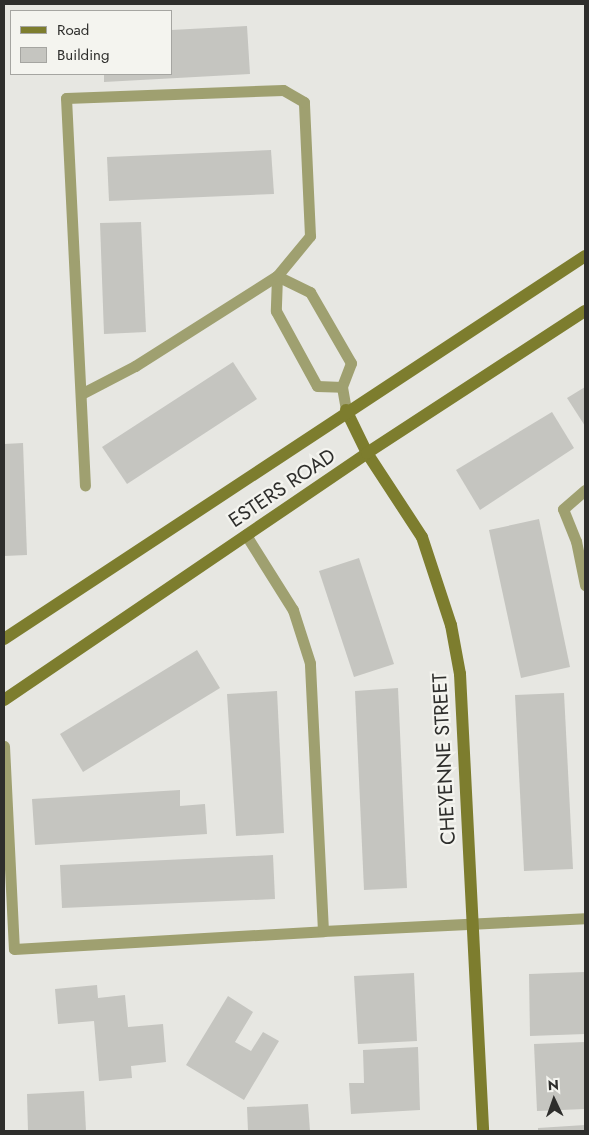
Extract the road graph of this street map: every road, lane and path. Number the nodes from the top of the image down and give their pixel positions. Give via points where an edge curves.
1 (585, 256) edge
2 (277, 276) junction
3 (585, 312) edge
4 (342, 388) junction
5 (81, 394) junction
6 (346, 410) junction
7 (367, 453) junction
8 (85, 486) dead end
9 (585, 490) edge
10 (246, 535) junction
11 (585, 585) edge
12 (4, 639) edge
13 (4, 700) edge
14 (4, 746) edge
15 (585, 918) edge
16 (472, 922) junction
17 (323, 931) junction
18 (483, 1131) edge

1 - 6 street, ESTERS ROAD
2 - 4 lane via 276,311 318,386
2 - 4 lane via 310,292 351,363
2 - 5 lane via 135,366
2 - 5 lane via 310,236 304,102 283,90 66,98
3 - 7 street, ESTERS ROAD
4 - 6 lane
5 - 8 lane
6 - 7 street, CHEYENNE STREET
6 - 12 street, ESTERS ROAD
7 - 10 street, ESTERS ROAD
7 - 16 street, CHEYENNE STREET via 422,537 451,625 460,674
9 - 11 lane via 563,509 576,540
10 - 13 street, ESTERS ROAD
10 - 17 lane via 293,610 310,663
14 - 17 lane via 14,949
15 - 16 lane
16 - 17 lane
16 - 18 street, CHEYENNE STREET

